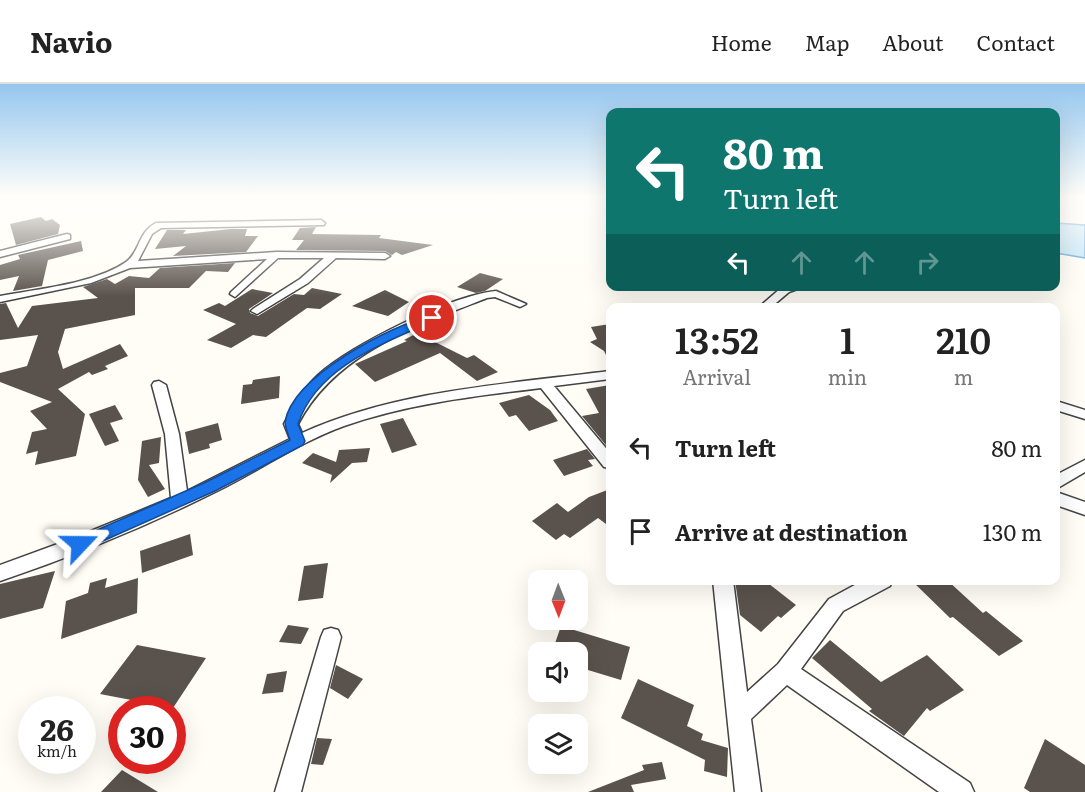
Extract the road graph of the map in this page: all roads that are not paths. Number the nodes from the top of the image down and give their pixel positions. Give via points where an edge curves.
1 (150, 230) edge
2 (68, 237) dead end
3 (0, 246) edge
4 (14, 250) junction
5 (0, 254) edge
6 (335, 254) junction
7 (276, 255) junction
8 (385, 256) dead end
9 (129, 265) junction
10 (784, 291) edge
11 (235, 294) dead end
12 (0, 299) edge
13 (770, 303) edge
14 (520, 304) dead end
15 (257, 311) dead end
16 (606, 376) edge
17 (545, 384) junction
18 (159, 385) dead end
19 (1060, 406) edge
20 (1085, 415) edge
21 (298, 441) junction
22 (606, 458) edge
23 (1085, 465) edge
24 (1060, 481) edge
25 (1060, 500) edge
26 (180, 501) junction
27 (1085, 509) edge
28 (0, 573) edge
29 (724, 585) edge
30 (874, 585) edge
31 (331, 637) dead end
32 (786, 670) junction
33 (739, 715) junction
34 (288, 792) edge
35 (748, 792) edge
36 (961, 792) edge

1 - 9 street
2 - 4 street
3 - 4 street
4 - 5 street
6 - 7 street
6 - 8 street
6 - 15 street via 304,281
7 - 9 street
7 - 11 street
9 - 12 street via 74,283
10 - 13 street
14 - 21 street via 496,294 485,295 366,347 308,392 291,424
16 - 17 street
17 - 21 street via 501,388 384,410 339,423
17 - 22 street
18 - 26 street via 172,434
19 - 20 street
21 - 26 street
23 - 24 street
25 - 27 street
26 - 28 street via 61,552
29 - 33 street
30 - 32 street via 836,605
31 - 34 street
32 - 33 street
32 - 36 street
33 - 35 street

